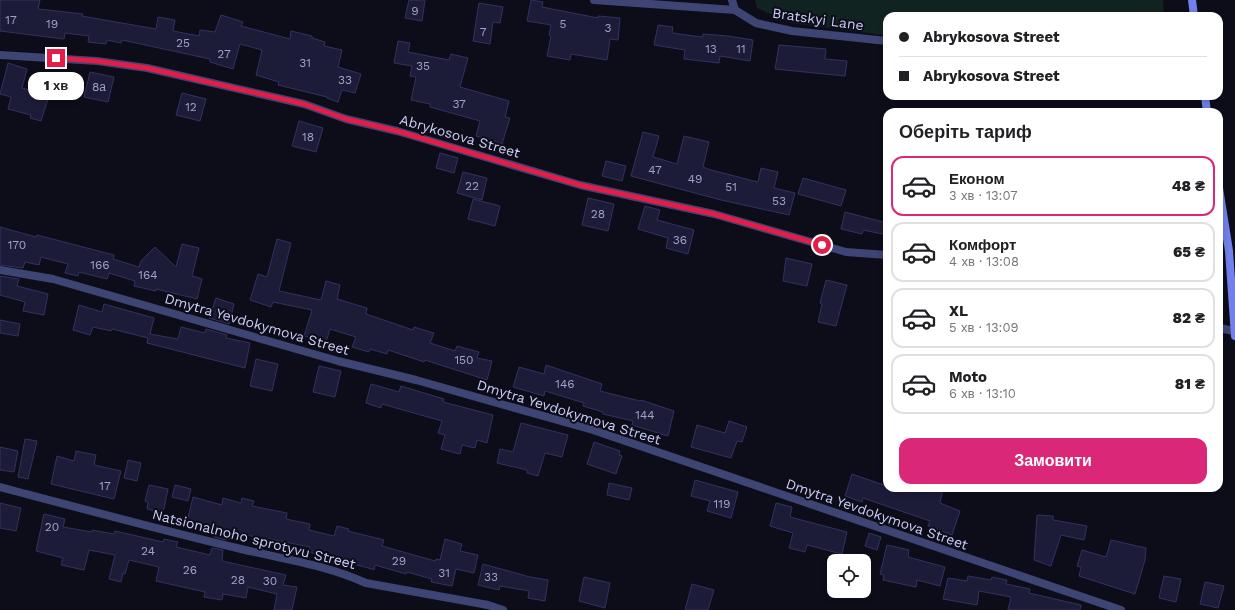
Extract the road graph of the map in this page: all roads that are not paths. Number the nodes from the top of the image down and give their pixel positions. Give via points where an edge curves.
1 (594, 0) edge
2 (732, 0) edge
3 (1192, 0) edge
4 (736, 10) junction
5 (1194, 12) edge
6 (883, 41) edge
7 (0, 55) edge
8 (1223, 213) edge
9 (883, 255) edge
10 (0, 270) edge
11 (1223, 329) edge
12 (1234, 331) edge
13 (1235, 336) edge
14 (0, 487) edge
15 (503, 610) edge
16 (1121, 610) edge

1 - 4 street
2 - 4 street
3 - 5 street
4 - 6 street, Bratskyi Lane via 756,23 792,30
7 - 9 street, Abrykosova Street via 97,61 147,68 304,104 346,119 397,131 580,185 714,214 846,252
8 - 12 street via 1229,251
10 - 16 street, Dmytra Yevdokymova Street via 53,279 338,361 416,380 593,430
11 - 12 street
12 - 13 street
14 - 15 street, Natsionalnoho sprotyvu Street via 348,574 366,583 488,605

